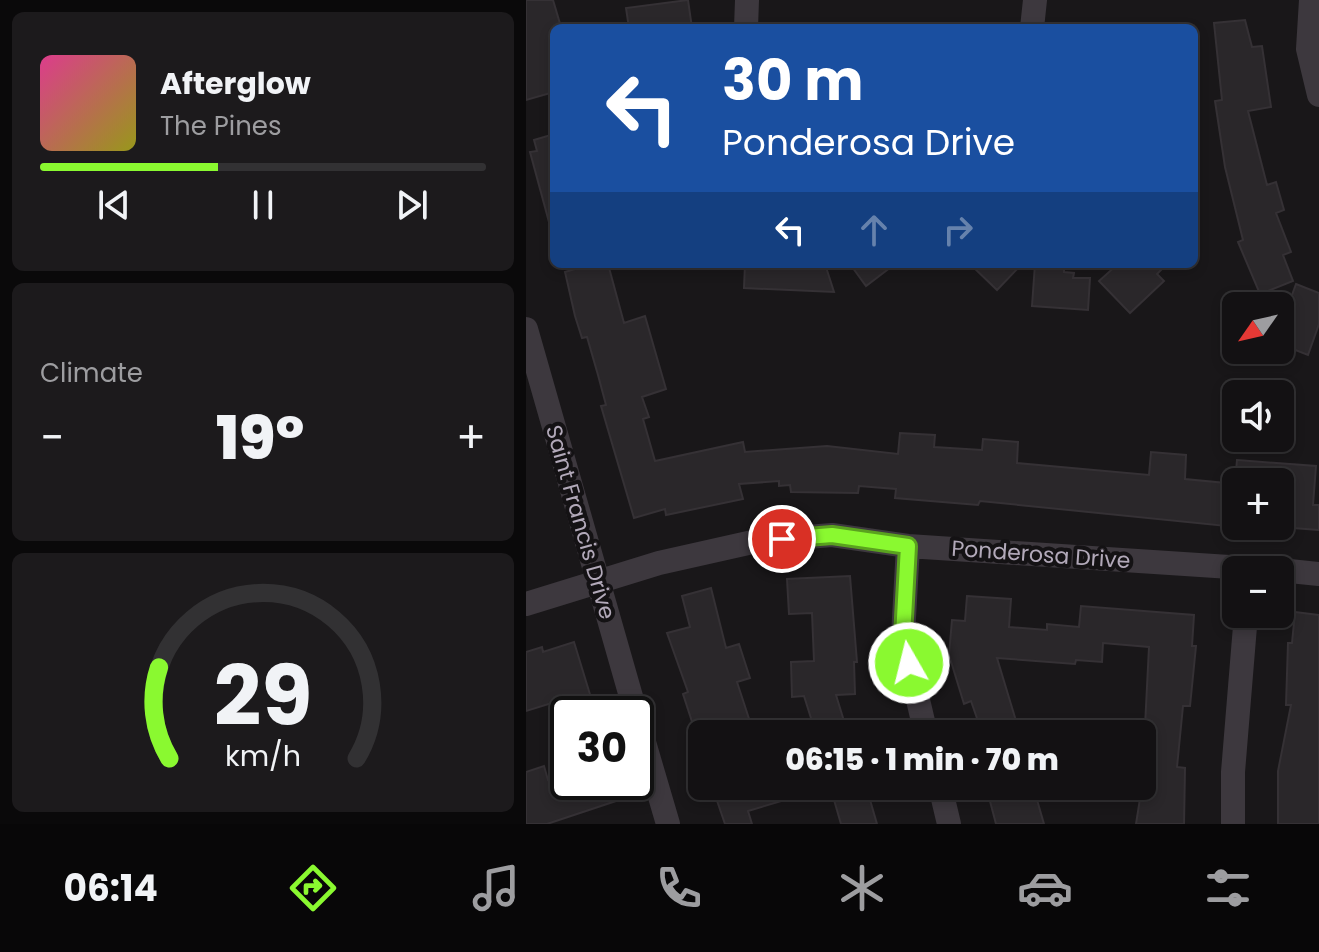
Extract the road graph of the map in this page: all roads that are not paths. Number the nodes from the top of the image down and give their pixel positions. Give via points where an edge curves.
1 (747, 0) edge
2 (1035, 0) edge
3 (1311, 0) edge
4 (746, 24) edge
5 (1032, 24) edge
6 (1319, 95) edge
7 (526, 329) edge
8 (908, 546) junction
9 (1222, 567) edge
10 (1294, 572) edge
11 (1319, 574) edge
12 (598, 583) junction
13 (526, 604) edge
14 (1245, 628) edge
15 (631, 696) edge
16 (923, 720) edge
17 (654, 776) edge
18 (943, 800) edge
19 (668, 824) edge
20 (949, 824) edge
21 (1233, 824) edge

1 - 4 street
2 - 5 street
3 - 6 street via 1308,49
7 - 12 street, Saint Francis Drive
8 - 9 street, Ponderosa Drive
8 - 12 street, Ponderosa Drive via 832,535 757,541
8 - 16 street via 903,636
10 - 11 street, Ponderosa Drive
12 - 13 street, Ponderosa Drive
12 - 15 street, Saint Francis Drive
14 - 21 street
17 - 19 street, Saint Francis Drive
18 - 20 street

